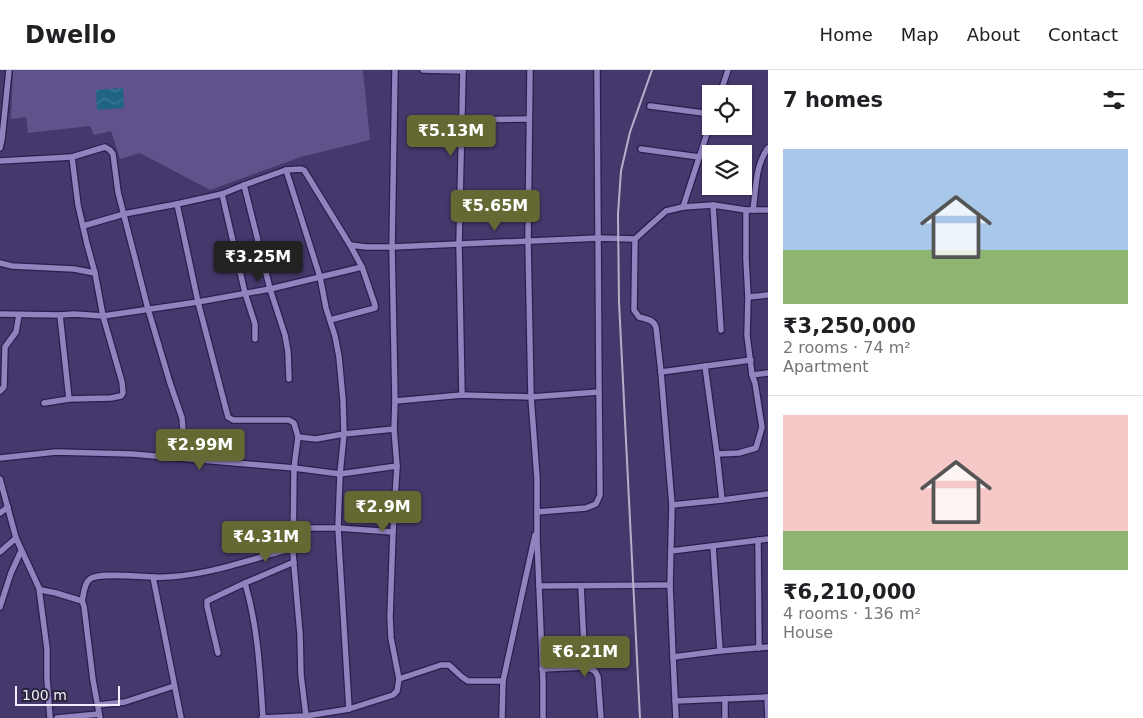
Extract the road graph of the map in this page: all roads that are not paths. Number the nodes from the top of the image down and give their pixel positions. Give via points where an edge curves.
1 (9, 70) edge
2 (395, 70) edge
3 (423, 70) edge
4 (530, 70) edge
5 (597, 70) edge
6 (728, 70) edge
7 (463, 71) edge
8 (723, 85) edge
9 (650, 106) dead end
10 (702, 113) edge
11 (3, 118) edge
12 (529, 119) junction
13 (462, 120) junction
14 (706, 135) edge
15 (0, 148) edge
16 (768, 148) edge
17 (641, 149) dead end
18 (72, 157) junction
19 (699, 157) junction
20 (0, 161) edge
21 (286, 170) junction
22 (244, 184) junction
23 (222, 194) junction
24 (177, 204) junction
25 (712, 205) junction
26 (683, 207) junction
27 (746, 210) junction
28 (753, 210) junction
29 (768, 210) edge
30 (124, 214) junction
31 (83, 226) junction
32 (599, 238) junction
33 (636, 239) junction
34 (528, 242) junction
35 (459, 244) junction
36 (350, 245) junction
37 (392, 247) junction
38 (0, 263) edge
39 (362, 267) junction
40 (95, 273) junction
41 (320, 277) junction
42 (270, 289) junction
43 (246, 293) junction
44 (768, 295) edge
45 (748, 297) junction
46 (198, 302) junction
47 (148, 309) junction
48 (0, 314) edge
49 (19, 314) junction
50 (60, 315) junction
51 (103, 316) junction
52 (330, 320) junction
53 (721, 330) dead end
54 (255, 340) dead end
55 (751, 360) junction
56 (705, 366) junction
57 (661, 372) junction
58 (768, 373) edge
59 (752, 375) junction
60 (289, 379) dead end
61 (0, 392) edge
62 (598, 392) junction
63 (462, 395) junction
64 (531, 397) junction
65 (69, 399) junction
66 (395, 401) junction
67 (44, 403) dead end
68 (765, 427) edge
69 (394, 429) junction
70 (344, 434) junction
71 (298, 437) junction
72 (717, 454) junction
73 (0, 458) edge
74 (179, 458) junction
75 (397, 466) junction
76 (294, 468) junction
77 (340, 474) junction
78 (0, 479) edge
79 (768, 494) edge
80 (722, 500) junction
81 (672, 505) junction
82 (8, 507) junction
83 (0, 512) edge
84 (537, 512) junction
85 (537, 526) junction
86 (294, 528) junction
87 (338, 528) junction
88 (393, 532) junction
89 (16, 538) junction
90 (768, 539) edge
91 (758, 540) junction
92 (713, 546) junction
93 (293, 548) junction
94 (21, 551) junction
95 (671, 551) junction
96 (0, 552) edge
97 (294, 562) junction
98 (153, 578) junction
99 (246, 583) junction
100 (670, 585) junction
101 (539, 586) junction
102 (581, 586) junction
103 (38, 588) junction
104 (2, 593) edge
105 (82, 601) junction
106 (0, 608) edge
107 (768, 647) edge
108 (759, 648) junction
109 (720, 650) junction
110 (218, 653) dead end
111 (674, 657) junction
112 (585, 667) junction
113 (542, 669) junction
114 (399, 679) junction
115 (503, 681) junction
116 (174, 686) junction
117 (768, 697) edge
118 (724, 699) junction
119 (676, 701) junction
120 (98, 705) junction
121 (349, 709) junction
122 (100, 716) edge
123 (306, 716) junction
124 (50, 718) edge
125 (57, 718) edge
126 (181, 718) edge
127 (263, 718) edge
128 (502, 718) edge
129 (543, 718) edge
130 (601, 718) edge
131 (676, 718) edge
132 (726, 718) edge
133 (768, 718) edge

1 - 11 street
2 - 37 street
3 - 7 street
4 - 12 street
5 - 32 street
6 - 8 street
7 - 13 street
9 - 10 street
11 - 15 street
12 - 13 street
12 - 34 street
13 - 35 street
14 - 19 street
16 - 28 street via 759,170
17 - 19 street
18 - 20 street
18 - 30 street via 105,147 110,150
18 - 31 street
19 - 26 street
21 - 22 street
21 - 36 street via 304,170
21 - 41 street
22 - 23 street
22 - 42 street
23 - 24 street
23 - 43 street
24 - 30 street
24 - 46 street
25 - 26 street
25 - 27 street
25 - 53 street
26 - 33 street via 666,212
27 - 28 street
27 - 45 street
28 - 29 street
30 - 31 street
30 - 47 street
31 - 40 street
32 - 33 street
32 - 34 street
32 - 62 street
33 - 57 street via 634,310 638,317 654,322
34 - 35 street
34 - 64 street
35 - 37 street
35 - 63 street
36 - 37 street
36 - 39 street
37 - 66 street
38 - 40 street
39 - 41 street
39 - 52 street via 375,308
40 - 51 street
41 - 42 street
41 - 52 street
42 - 43 street
42 - 60 street via 285,335
43 - 46 street
43 - 54 street via 255,324
44 - 45 street
45 - 55 street via 747,335
46 - 47 street
46 - 71 street via 228,417 233,420 289,420 294,423
47 - 51 street
47 - 74 street via 182,418
48 - 49 street
49 - 50 street
49 - 61 street via 16,332 5,347 4,387
50 - 51 street
50 - 65 street
51 - 65 street via 123,393 111,398
52 - 70 street via 340,358
55 - 56 street
55 - 59 street
56 - 57 street
56 - 72 street
57 - 81 street
58 - 59 street
59 - 68 street
62 - 64 street
62 - 84 street via 600,495 596,504 586,508
63 - 64 street
63 - 66 street
64 - 84 street
65 - 67 street
66 - 69 street
68 - 72 street via 756,448
69 - 70 street
69 - 75 street
70 - 71 street via 316,439
70 - 77 street
71 - 76 street
72 - 80 street
73 - 74 street via 56,452
74 - 76 street
75 - 77 street
75 - 88 street
76 - 77 street
76 - 86 street
77 - 87 street
78 - 82 street
79 - 80 street
80 - 81 street
81 - 95 street
82 - 83 street
82 - 89 street
84 - 85 street
85 - 101 street
85 - 115 street
86 - 87 street
86 - 93 street
87 - 88 street
87 - 121 street
88 - 114 street via 390,617
89 - 94 street
89 - 96 street
90 - 91 street
91 - 92 street
91 - 108 street
92 - 95 street
92 - 109 street
93 - 97 street
93 - 98 street via 186,576
94 - 103 street
94 - 104 street
95 - 100 street
97 - 99 street
97 - 123 street
98 - 105 street via 98,575 86,584
98 - 116 street
99 - 110 street via 207,601
99 - 127 street via 256,634
100 - 102 street
100 - 111 street
101 - 102 street
101 - 113 street
102 - 112 street
103 - 105 street
103 - 124 street via 47,649
104 - 106 street
105 - 120 street
107 - 108 street
108 - 109 street
109 - 111 street
111 - 119 street
112 - 113 street
112 - 130 street via 598,677
113 - 129 street
114 - 115 street via 441,665 449,666 468,681
114 - 121 street via 393,695
115 - 128 street
116 - 120 street via 125,702
116 - 126 street
117 - 118 street
117 - 133 street
118 - 119 street
118 - 132 street
119 - 131 street
120 - 122 street
121 - 123 street
122 - 125 street
123 - 127 street

